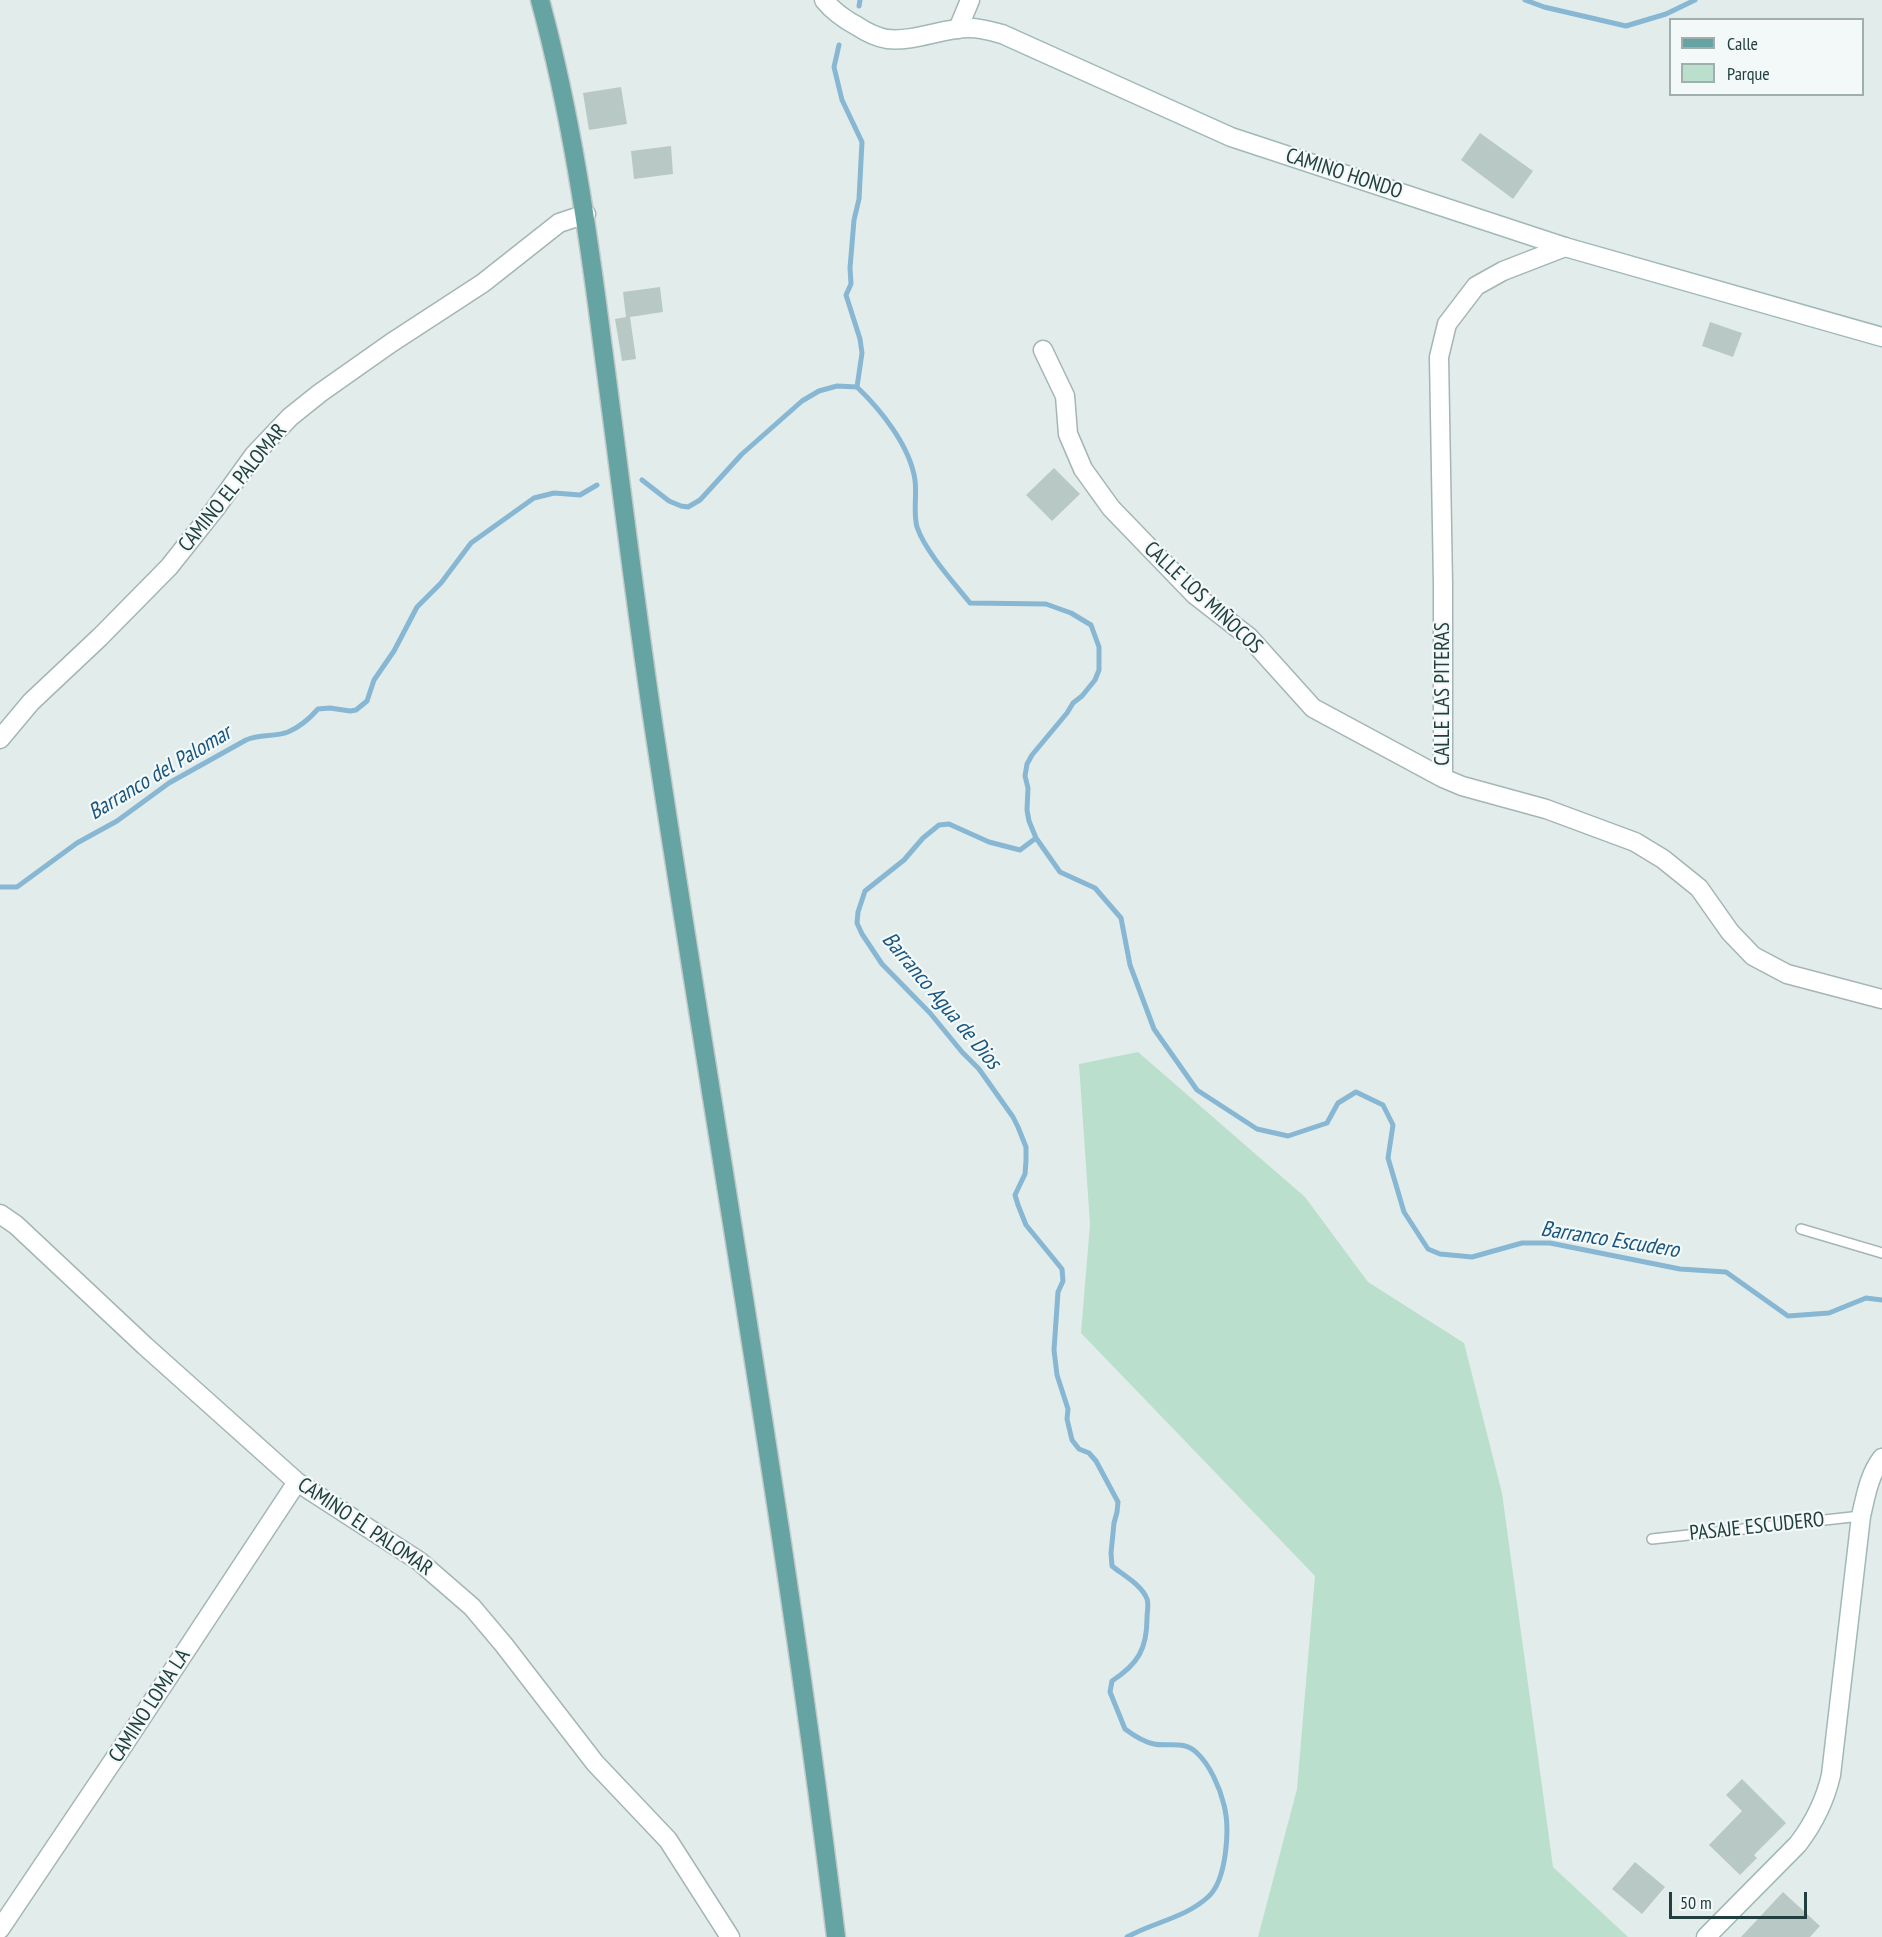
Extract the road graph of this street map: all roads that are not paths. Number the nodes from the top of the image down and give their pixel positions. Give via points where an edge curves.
1 (540, 0) edge
2 (824, 0) edge
3 (970, 0) edge
4 (958, 28) junction
5 (586, 214) junction
6 (1565, 247) junction
7 (1882, 337) edge
8 (1043, 350) dead end
9 (0, 739) edge
10 (1443, 778) junction
11 (1882, 999) edge
12 (0, 1214) edge
13 (1801, 1229) dead end
14 (1882, 1253) edge
15 (1882, 1458) edge
16 (297, 1482) junction
17 (1862, 1516) junction
18 (1652, 1539) dead end
19 (0, 1929) edge
20 (730, 1937) edge
21 (836, 1937) edge
22 (1706, 1937) edge

1 - 5 main road
2 - 4 street, CAMINO HONDO via 844,19 885,39
3 - 4 street
4 - 6 street, CAMINO HONDO via 1002,34 1231,137
5 - 9 street, CAMINO EL PALOMAR via 559,223 483,283 391,343 290,417 254,455 169,567 31,702
5 - 21 main road via 653,724 791,1598
6 - 7 street, CAMINO HONDO
6 - 10 street, CALLE LAS PITERAS via 1476,286 1447,324 1439,357
8 - 10 street, CALLE LOS MIÑOCOS via 1065,396 1068,434 1083,469 1119,516 1195,595 1249,637 1312,708
10 - 11 street, CALLE LAS PITERAS via 1546,809 1635,842 1664,859 1699,888 1730,932 1753,956 1787,974
12 - 16 street, CAMINO EL PALOMAR
13 - 14 lane
15 - 17 street via 1868,1484
16 - 19 street, CAMINO LOMA LA
16 - 20 street, CAMINO EL PALOMAR via 420,1561 472,1607 595,1763 668,1840
17 - 18 lane, PASAJE ESCUDERO
17 - 22 street via 1827,1793 1798,1844

